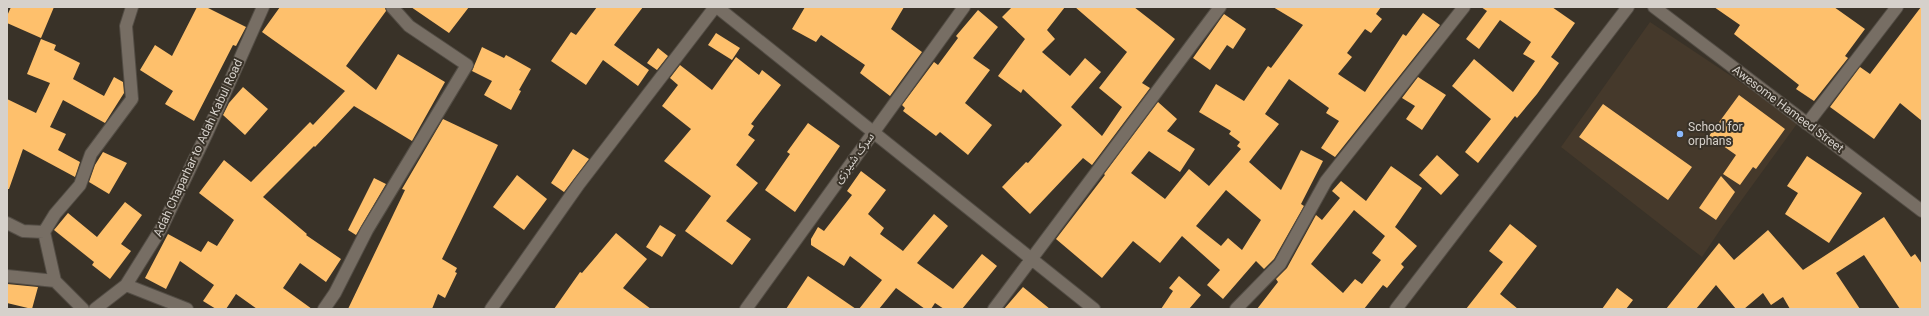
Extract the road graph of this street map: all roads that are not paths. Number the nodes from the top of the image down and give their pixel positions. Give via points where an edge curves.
1 (132, 7) edge
2 (263, 7) edge
3 (392, 7) edge
4 (716, 7) edge
5 (964, 7) edge
6 (1220, 7) edge
7 (1464, 7) edge
8 (1628, 7) edge
9 (1654, 7) edge
10 (1897, 7) edge
11 (1807, 124) junction
12 (873, 131) junction
13 (1922, 211) edge
14 (7, 223) edge
15 (44, 232) junction
16 (1033, 259) junction
17 (7, 276) edge
18 (54, 281) junction
19 (126, 285) junction
20 (83, 309) edge
21 (95, 309) edge
22 (187, 309) edge
23 (324, 309) edge
24 (491, 309) edge
25 (746, 309) edge
26 (994, 309) edge
27 (1094, 309) edge
28 (1236, 309) edge
29 (1396, 309) edge

1 - 15 street via 126,26 132,99 91,154 80,185
2 - 19 street, Adah Chaparhar to Adah Kabul Road via 207,134 161,229
3 - 23 street via 409,26 467,65 367,230 335,293
4 - 12 street
4 - 24 street via 579,184
5 - 12 street, سرک شیرزی
6 - 16 street
7 - 28 street via 1326,181 1280,264
8 - 29 street
9 - 11 street, Awesome Hameed Street
10 - 11 street
11 - 13 street, Awesome Hameed Street
12 - 16 street
12 - 25 street, سرک شیرزی
14 - 15 street via 23,231
15 - 18 street
16 - 26 street
16 - 27 street
17 - 18 street
18 - 20 street
19 - 21 street
19 - 22 street

